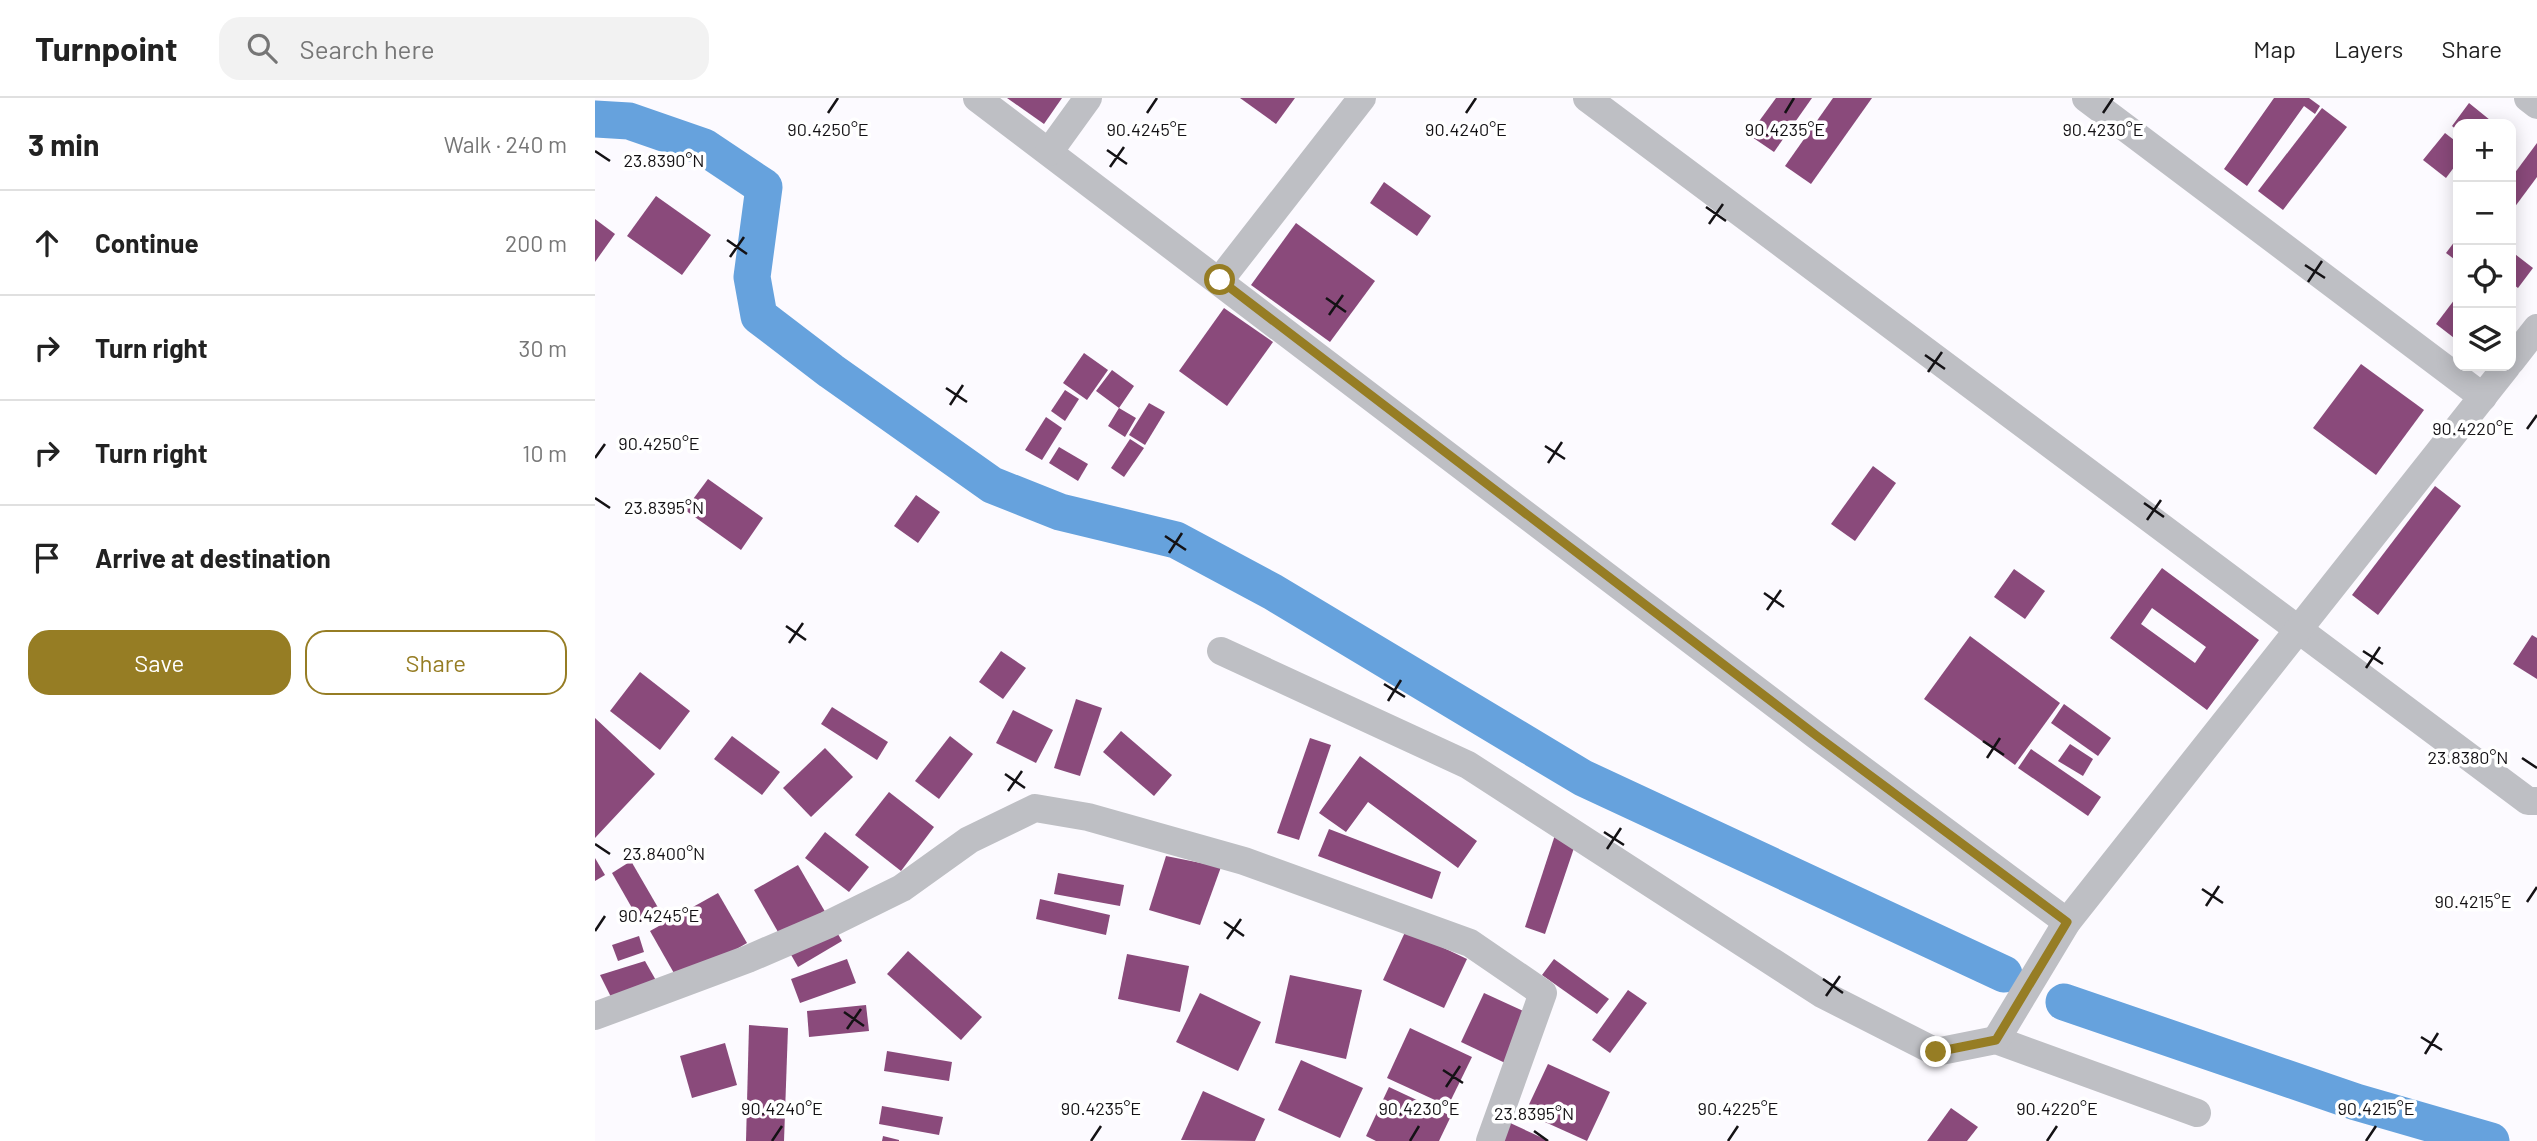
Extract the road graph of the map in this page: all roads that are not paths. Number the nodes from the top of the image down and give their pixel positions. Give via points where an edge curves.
1 (977, 98) edge
2 (1088, 98) edge
3 (1362, 98) edge
4 (1587, 98) edge
5 (2086, 98) edge
6 (2528, 98) edge
7 (2537, 105) edge
8 (1049, 152) junction
9 (1220, 280) junction
10 (2537, 328) edge
11 (2516, 355) edge
12 (2503, 371) edge
13 (2483, 397) junction
14 (2297, 628) junction
15 (1221, 651) dead end
16 (2537, 801) edge
17 (2067, 922) junction
18 (595, 1016) edge
19 (1996, 1040) junction
20 (2197, 1113) dead end
21 (1490, 1141) edge

1 - 8 street
2 - 8 street
3 - 9 street
4 - 14 street
5 - 13 street
6 - 7 street
8 - 9 street
9 - 17 street
10 - 11 street
12 - 13 street
13 - 14 street
14 - 16 street via 2528,801
14 - 17 street
15 - 19 street via 1468,765 1822,993 1936,1052
17 - 19 street
18 - 21 street via 827,925 902,888 969,839 1035,808 1088,817 1244,861 1470,943 1543,993
19 - 20 street

